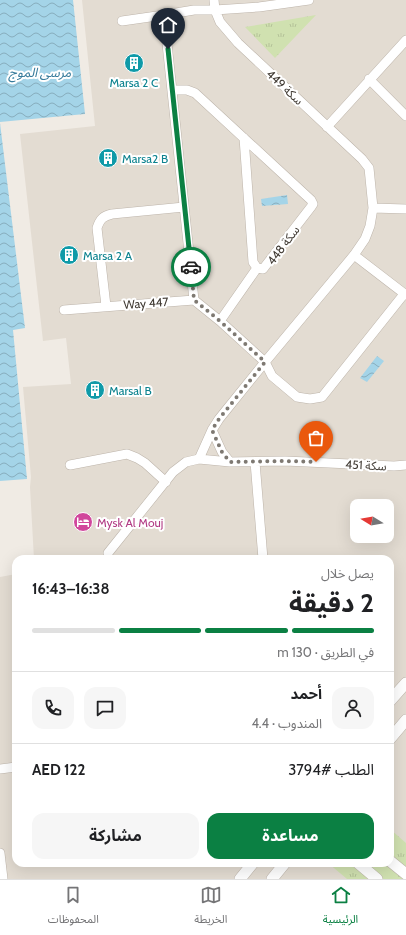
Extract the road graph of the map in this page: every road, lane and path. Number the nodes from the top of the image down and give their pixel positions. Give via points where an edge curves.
1 (214, 0) edge
2 (309, 0) edge
3 (215, 10) junction
4 (164, 15) junction
5 (122, 21) dead end
6 (406, 40) edge
7 (369, 79) junction
8 (172, 90) junction
9 (406, 116) edge
10 (327, 126) junction
11 (244, 138) junction
12 (184, 207) junction
13 (373, 208) junction
14 (406, 209) edge
15 (354, 255) junction
16 (257, 268) junction
17 (405, 294) edge
18 (194, 300) junction
19 (106, 306) junction
20 (64, 310) dead end
21 (220, 321) junction
22 (265, 362) junction
23 (212, 430) junction
24 (199, 459) junction
25 (230, 462) junction
26 (255, 462) junction
27 (70, 465) dead end
28 (406, 465) edge
29 (166, 482) junction
30 (108, 553) dead end
31 (263, 555) edge
32 (406, 683) edge
33 (394, 696) edge
34 (406, 720) edge
35 (394, 734) edge
36 (12, 768) edge
37 (0, 769) edge
38 (0, 853) edge
39 (394, 864) edge
40 (282, 867) edge
41 (363, 867) edge
42 (250, 870) edge
43 (406, 874) edge
44 (3, 879) edge
45 (240, 879) edge
46 (272, 879) edge
47 (377, 879) edge

1 - 3 street
2 - 3 street
3 - 4 street via 194,10
3 - 10 street, سكة 449 via 220,22 238,43
4 - 5 street
4 - 8 street
6 - 7 street
7 - 9 street
7 - 10 street
8 - 11 street, سكة 448 via 195,93
8 - 12 street
10 - 13 street, سكة 449 via 369,168
11 - 16 street, سكة 448 via 253,262
11 - 16 street, سكة 448 via 308,197 312,204 265,268
12 - 18 street
12 - 19 street via 112,214 100,220 97,228
13 - 14 street
13 - 15 street, سكة 449 via 365,239
15 - 17 street
15 - 22 street, سكة 449
16 - 21 street
17 - 22 street via 322,397 297,397 272,376
18 - 19 street, Way 447
18 - 21 street
19 - 20 street, Way 447
21 - 22 street
22 - 23 street, سكة 449
23 - 24 street, سكة 449
23 - 25 street via 222,452
24 - 25 street, سكة 451
24 - 29 street via 178,467
25 - 26 street, سكة 451
26 - 28 street, سكة 451
26 - 31 street
27 - 29 street via 127,454 145,463
29 - 30 street
32 - 33 street
34 - 35 street
36 - 37 street
38 - 44 street
39 - 43 street
40 - 46 street
41 - 47 street
42 - 45 street

